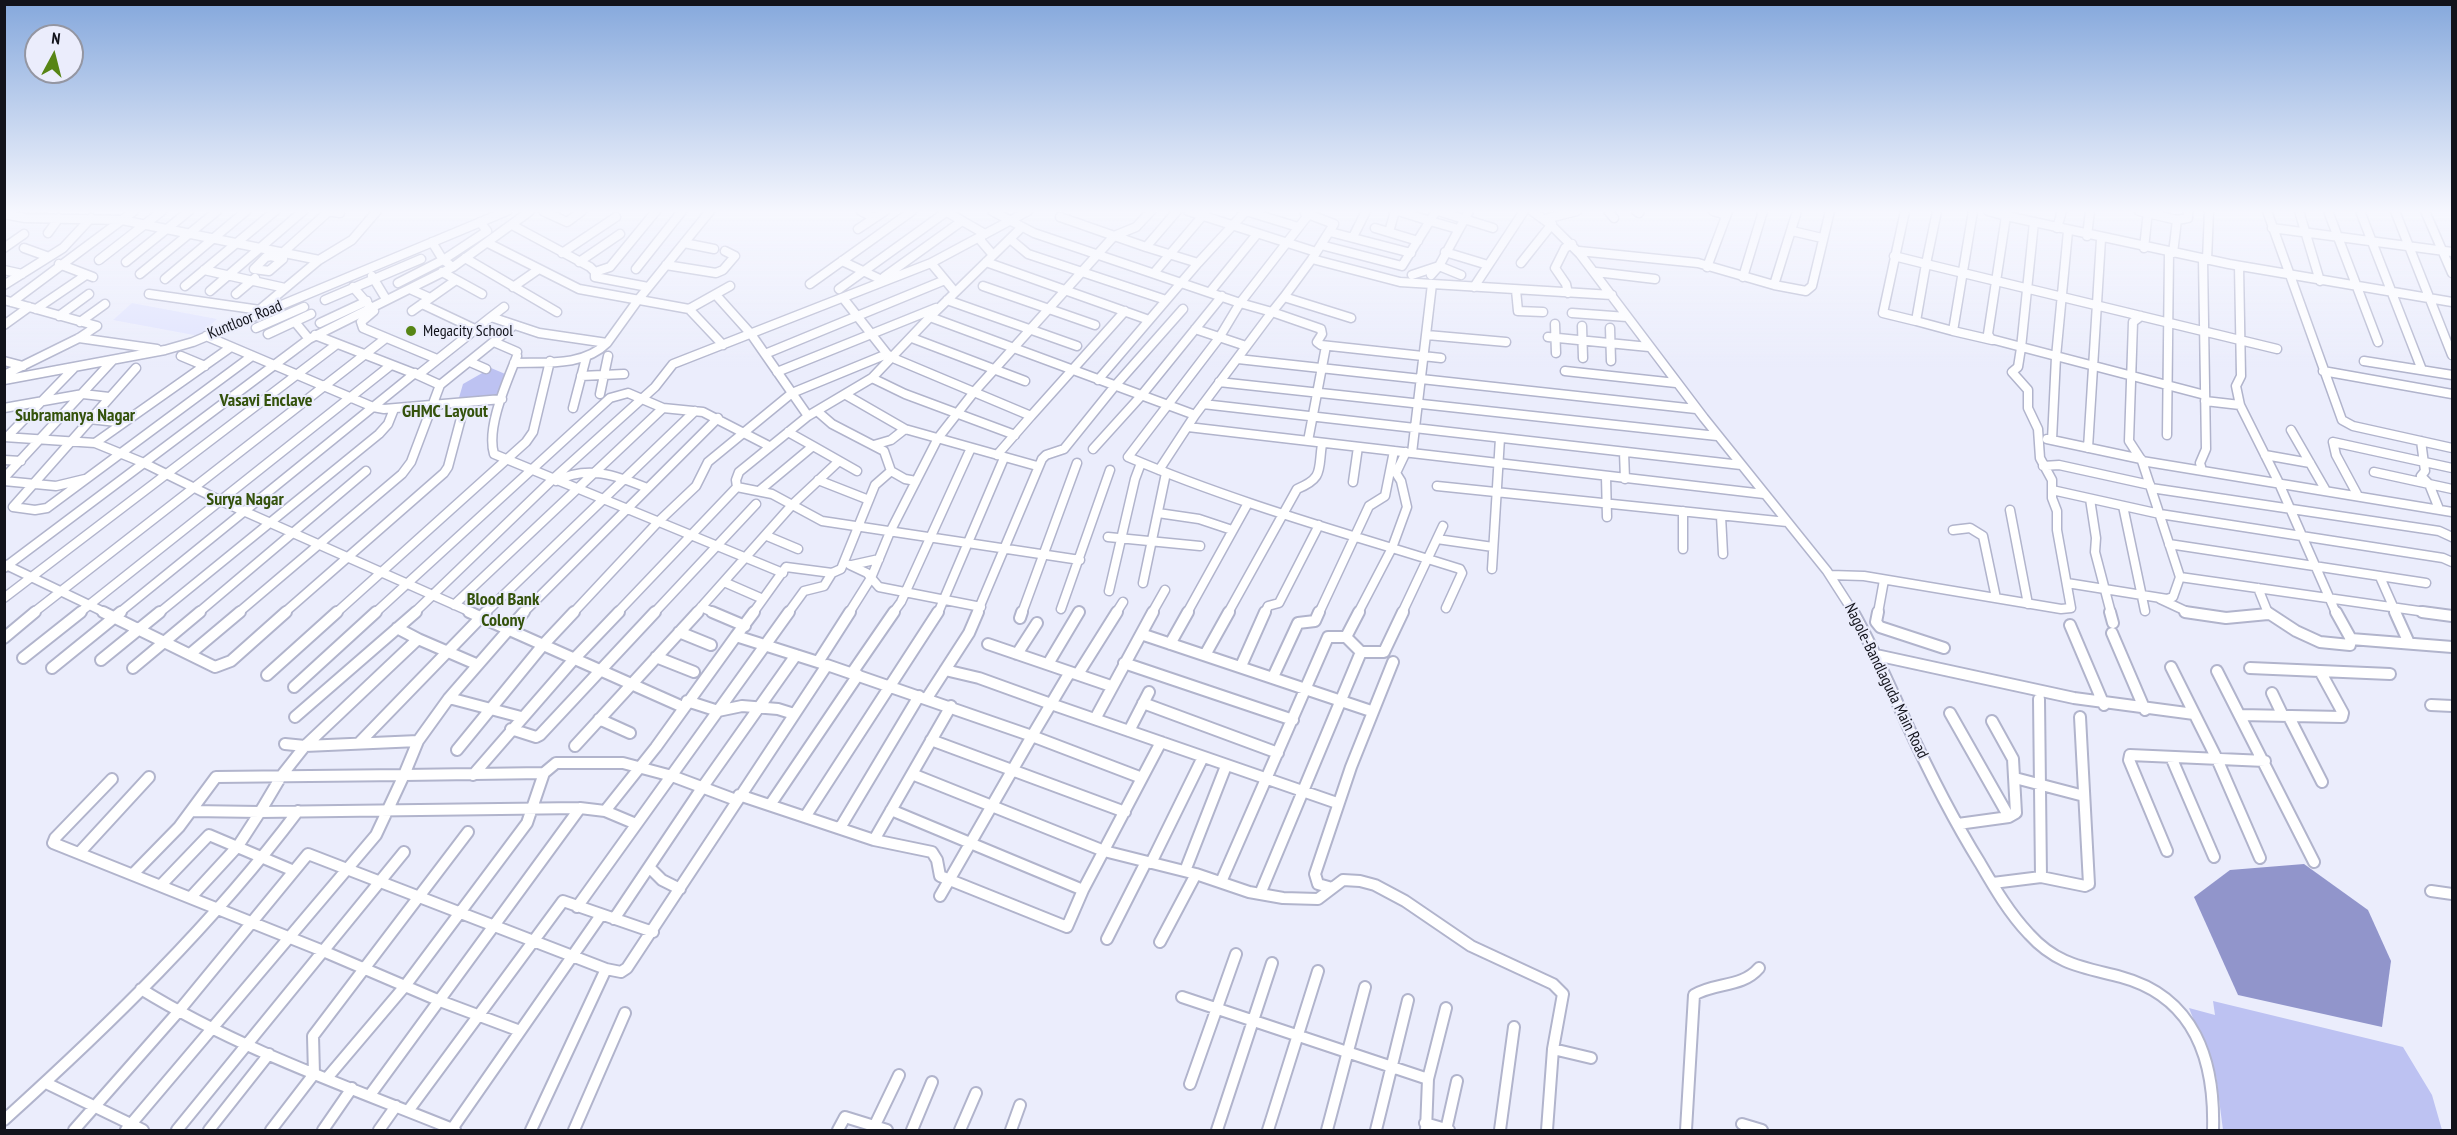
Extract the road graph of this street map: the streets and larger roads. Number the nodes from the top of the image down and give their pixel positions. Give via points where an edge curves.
1 (38, 264) edge
2 (60, 264) joint
3 (152, 264) edge
4 (183, 264) edge
5 (211, 264) edge
6 (240, 264) edge
7 (314, 264) edge
8 (380, 264) edge
9 (409, 264) edge
10 (424, 264) edge
11 (436, 264) edge
12 (449, 264) edge
13 (457, 264) edge
14 (475, 264) edge
15 (528, 264) edge
16 (583, 264) edge
17 (612, 264) edge
18 (641, 264) edge
19 (728, 264) edge
20 (838, 264) edge
21 (848, 264) edge
22 (872, 264) edge
23 (905, 264) edge
24 (928, 264) edge
25 (932, 264) edge
26 (984, 264) edge
27 (992, 264) edge
28 (1058, 264) edge
29 (1089, 264) edge
30 (1127, 264) edge
31 (1162, 264) edge
32 (1197, 264) edge
33 (1233, 264) edge
34 (1270, 264) edge
35 (1307, 264) edge
36 (1347, 264) edge
37 (1389, 264) edge
38 (1403, 264) edge
39 (1410, 264) edge
40 (1440, 264) edge
41 (1485, 264) edge
42 (1557, 264) edge
43 (1589, 264) edge
44 (1699, 264) edge
45 (1708, 264) edge
46 (1747, 264) edge
47 (1781, 264) edge
48 (1818, 264) edge
49 (1892, 264) edge
50 (1926, 264) joint
51 (1963, 264) edge
52 (1999, 264) edge
53 (2029, 264) edge
54 (2065, 264) edge
55 (2099, 264) edge
56 (2171, 264) edge
57 (2205, 264) edge
58 (2227, 264) edge
59 (2285, 264) edge
60 (2315, 264) edge
61 (2348, 264) edge
62 (2382, 264) edge
63 (2416, 264) edge
64 (1488, 265) joint
65 (666, 266) joint
66 (2239, 266) junction
67 (453, 267) junction
68 (1439, 267) junction
69 (1707, 267) junction
70 (427, 269) junction
71 (538, 269) junction
72 (4, 270) edge
73 (204, 270) junction
74 (366, 270) junction
75 (636, 270) dead end
76 (862, 271) junction
77 (261, 272) dead end
78 (390, 272) junction
79 (442, 272) junction
80 (595, 272) junction
81 (1082, 272) junction
82 (1596, 272) junction
83 (1154, 273) junction
84 (1961, 273) junction
85 (22, 274) junction
86 (140, 274) dead end
87 (227, 275) junction
88 (1461, 275) dead end
89 (2289, 275) junction
90 (1743, 277) junction
91 (165, 279) dead end
92 (374, 279) junction
93 (1412, 279) junction
94 (1656, 279) dead end
95 (252, 280) junction
96 (456, 280) junction
97 (945, 280) junction
98 (1432, 280) junction
99 (882, 281) junction
100 (1996, 281) junction
101 (2320, 281) junction
102 (1182, 282) junction
103 (398, 283) junction
104 (810, 284) dead end
105 (4, 285) edge
106 (1774, 285) junction
107 (185, 286) dead end
108 (513, 286) junction
109 (730, 286) dead end
110 (983, 286) dead end
111 (353, 287) junction
112 (648, 287) junction
113 (1474, 287) junction
114 (2357, 287) junction
115 (285, 288) junction
116 (839, 289) dead end
117 (2026, 289) junction
118 (407, 290) junction
119 (1066, 290) junction
120 (1516, 290) junction
121 (210, 291) dead end
122 (315, 291) junction
123 (955, 292) junction
124 (1210, 292) junction
125 (1568, 293) junction
126 (2393, 293) junction
127 (89, 294) dead end
128 (149, 294) dead end
129 (236, 294) dead end
130 (482, 294) dead end
131 (716, 295) junction
132 (1612, 295) junction
133 (1222, 296) junction
134 (1284, 297) junction
135 (2061, 297) junction
136 (430, 298) junction
137 (843, 298) junction
138 (2428, 298) junction
139 (297, 299) junction
140 (386, 299) junction
141 (325, 300) junction
142 (638, 300) junction
143 (1166, 300) junction
144 (8, 301) edge
145 (2452, 302) edge
146 (944, 303) junction
147 (1240, 303) junction
148 (105, 304) dead end
149 (422, 304) junction
150 (370, 305) junction
151 (2097, 305) junction
152 (304, 307) junction
153 (504, 307) dead end
154 (32, 308) junction
155 (689, 309) junction
156 (1049, 309) junction
157 (1183, 309) dead end
158 (260, 310) junction
159 (412, 311) dead end
160 (1125, 311) junction
161 (557, 312) dead end
162 (1272, 312) junction
163 (1543, 312) dead end
164 (1572, 313) dead end
165 (311, 314) junction
166 (59, 316) junction
167 (336, 316) junction
168 (857, 316) junction
169 (2141, 316) junction
170 (491, 317) junction
171 (930, 317) junction
172 (1627, 317) junction
173 (250, 318) junction
174 (1351, 318) dead end
175 (1149, 320) junction
176 (1916, 321) junction
177 (80, 322) junction
178 (294, 322) junction
179 (2168, 322) junction
180 (1555, 324) dead end
181 (4, 325) edge
182 (1095, 325) dead end
183 (513, 326) junction
184 (1582, 326) dead end
185 (323, 327) junction
186 (256, 328) dead end
187 (1032, 328) junction
188 (1610, 328) dead end
189 (475, 329) junction
190 (1195, 329) junction
191 (1953, 331) junction
192 (2204, 331) junction
193 (871, 333) junction
194 (268, 334) dead end
195 (751, 334) junction
196 (1426, 335) junction
197 (206, 336) junction
198 (312, 337) junction
199 (1552, 337) junction
200 (79, 338) junction
201 (386, 338) junction
202 (912, 338) junction
203 (1219, 338) junction
204 (1582, 340) junction
205 (1993, 340) junction
206 (2241, 340) junction
207 (494, 342) junction
208 (1506, 342) dead end
209 (2378, 342) dead end
210 (1610, 343) junction
211 (337, 344) junction
212 (607, 344) junction
213 (723, 345) junction
214 (1077, 346) dead end
215 (1246, 346) junction
216 (1326, 346) junction
217 (231, 347) junction
218 (1649, 347) junction
219 (2021, 348) junction
220 (1013, 349) junction
221 (2277, 349) dead end
222 (165, 350) junction
223 (1556, 353) dead end
224 (765, 354) junction
225 (363, 355) junction
226 (2452, 355) edge
227 (181, 356) dead end
228 (890, 356) junction
229 (252, 357) junction
230 (516, 357) junction
231 (609, 357) dead end
232 (1422, 357) junction
233 (2056, 357) junction
234 (586, 358) junction
235 (1441, 358) dead end
236 (1583, 358) dead end
237 (437, 359) junction
238 (1238, 359) junction
239 (113, 360) junction
240 (4, 361) edge
241 (550, 361) junction
242 (1611, 361) dead end
243 (470, 362) junction
244 (2364, 362) dead end
245 (274, 365) junction
246 (391, 365) junction
247 (23, 366) junction
248 (205, 366) junction
249 (2092, 366) junction
250 (75, 367) junction
251 (136, 368) dead end
252 (486, 369) dead end
253 (1321, 369) junction
254 (994, 370) junction
255 (2422, 370) junction
256 (1072, 371) junction
257 (1565, 371) dead end
258 (2324, 371) junction
259 (777, 372) junction
260 (296, 374) junction
261 (416, 374) junction
262 (624, 374) dead end
263 (604, 375) junction
264 (2452, 375) edge
265 (581, 376) junction
266 (2131, 376) junction
267 (4, 378) edge
268 (872, 378) junction
269 (1098, 380) junction
270 (1421, 380) junction
271 (1025, 381) dead end
272 (1219, 382) junction
273 (1676, 383) junction
274 (323, 385) junction
275 (440, 385) junction
276 (2167, 385) junction
277 (1114, 387) junction
278 (974, 392) junction
279 (1317, 392) junction
280 (792, 393) junction
281 (83, 394) junction
282 (600, 394) dead end
283 (2452, 394) edge
284 (846, 395) junction
285 (1141, 396) junction
286 (109, 397) junction
287 (350, 398) junction
288 (640, 398) junction
289 (2205, 398) junction
290 (502, 399) junction
291 (43, 400) junction
292 (465, 403) junction
293 (1418, 403) junction
294 (1203, 404) junction
295 (432, 405) junction
296 (2240, 405) junction
297 (1167, 406) junction
298 (373, 407) junction
299 (4, 408) edge
300 (573, 408) dead end
301 (663, 408) junction
302 (394, 409) junction
303 (1696, 409) junction
304 (695, 411) junction
305 (817, 411) junction
306 (957, 414) junction
307 (1195, 415) junction
308 (808, 416) junction
309 (1031, 416) junction
310 (1313, 417) junction
311 (718, 418) junction
312 (89, 419) junction
313 (117, 422) dead end
314 (1188, 427) junction
315 (1416, 428) junction
316 (905, 429) junction
317 (2291, 430) dead end
318 (744, 432) junction
319 (788, 432) junction
320 (1015, 435) junction
321 (2167, 435) dead end
322 (1717, 436) junction
323 (6, 437) edge
324 (2039, 437) junction
325 (938, 438) junction
326 (1500, 438) junction
327 (2052, 440) junction
328 (39, 441) junction
329 (1308, 441) junction
330 (2421, 441) junction
331 (68, 442) junction
332 (95, 443) junction
333 (1322, 444) junction
334 (874, 445) junction
335 (770, 446) junction
336 (813, 446) junction
337 (1358, 447) junction
338 (971, 448) junction
339 (2088, 448) junction
340 (2452, 448) edge
341 (1093, 449) dead end
342 (1394, 451) junction
343 (120, 453) junction
344 (1409, 453) junction
345 (1624, 453) junction
346 (2265, 455) junction
347 (1000, 457) junction
348 (4, 460) edge
349 (21, 460) junction
350 (505, 460) junction
351 (2142, 460) junction
352 (838, 461) junction
353 (2425, 462) junction
354 (144, 463) junction
355 (1077, 463) dead end
356 (1141, 463) junction
357 (1498, 463) junction
358 (2310, 463) junction
359 (1741, 465) junction
360 (1037, 466) junction
361 (2043, 466) junction
362 (2452, 468) edge
363 (530, 470) junction
364 (1110, 470) dead end
365 (2202, 470) junction
366 (366, 471) dead end
367 (857, 471) dead end
368 (891, 471) junction
369 (594, 472) junction
370 (1162, 472) junction
371 (1396, 472) junction
372 (2374, 472) dead end
373 (165, 475) junction
374 (1606, 477) junction
375 (89, 478) junction
376 (625, 478) junction
377 (1625, 479) junction
378 (4, 480) edge
379 (554, 480) junction
380 (818, 480) junction
381 (916, 481) junction
382 (1353, 482) dead end
383 (2277, 482) junction
384 (1389, 483) junction
385 (32, 484) junction
386 (2429, 484) junction
387 (1437, 486) dead end
388 (2151, 486) junction
389 (191, 487) junction
390 (737, 487) junction
391 (647, 488) junction
392 (576, 489) junction
393 (2325, 489) junction
394 (2452, 489) edge
395 (2052, 490) junction
396 (759, 491) junction
397 (1497, 492) junction
398 (1764, 494) junction
399 (2357, 494) junction
400 (602, 499) junction
401 (2090, 499) junction
402 (869, 500) junction
403 (221, 501) junction
404 (1607, 502) junction
405 (1248, 503) junction
406 (756, 504) dead end
407 (792, 505) junction
408 (2123, 506) junction
409 (2439, 508) junction
410 (625, 509) junction
411 (2290, 509) junction
412 (2010, 510) dead end
413 (244, 511) junction
414 (1683, 511) junction
415 (2452, 512) edge
416 (1158, 513) junction
417 (1284, 514) junction
418 (2160, 514) junction
419 (1720, 516) junction
420 (1607, 517) dead end
421 (269, 522) junction
422 (658, 522) junction
423 (1787, 522) junction
424 (1319, 525) junction
425 (857, 526) junction
426 (1443, 526) dead end
427 (1232, 530) junction
428 (1953, 530) dead end
429 (890, 532) junction
430 (293, 533) junction
431 (692, 536) junction
432 (766, 536) junction
433 (1354, 536) junction
434 (1108, 537) dead end
435 (2302, 537) junction
436 (2452, 537) edge
437 (932, 538) junction
438 (1121, 538) junction
439 (1437, 539) junction
440 (1152, 541) junction
441 (968, 543) junction
442 (318, 544) junction
443 (2169, 544) junction
444 (717, 546) junction
445 (1200, 546) dead end
446 (1493, 547) junction
447 (1392, 548) junction
448 (798, 549) dead end
449 (1004, 549) junction
450 (1683, 549) dead end
451 (1043, 554) junction
452 (1723, 554) dead end
453 (346, 557) junction
454 (746, 558) junction
455 (879, 559) junction
456 (1428, 559) junction
457 (1080, 560) junction
458 (2452, 562) edge
459 (846, 564) junction
460 (6, 566) edge
461 (2314, 567) junction
462 (1492, 569) dead end
463 (380, 572) junction
464 (783, 573) junction
465 (832, 573) junction
466 (1830, 575) junction
467 (32, 577) junction
468 (2180, 577) junction
469 (2380, 577) junction
470 (871, 578) junction
471 (1884, 580) junction
472 (724, 582) junction
473 (1143, 583) dead end
474 (2067, 583) junction
475 (2426, 583) dead end
476 (406, 584) junction
477 (2258, 588) junction
478 (2104, 589) junction
479 (1165, 590) dead end
480 (59, 591) junction
481 (1108, 591) dead end
482 (906, 593) junction
483 (435, 595) junction
484 (2141, 595) junction
485 (4, 598) edge
486 (1996, 598) junction
487 (2329, 598) junction
488 (764, 599) junction
489 (2160, 599) junction
490 (943, 601) junction
491 (1124, 602) dead end
492 (2028, 603) junction
493 (454, 604) junction
494 (90, 605) junction
495 (701, 607) junction
496 (981, 607) junction
497 (1446, 608) dead end
498 (2393, 608) junction
499 (1061, 609) dead end
500 (2145, 611) dead end
501 (1079, 612) dead end
502 (2268, 614) junction
503 (481, 616) junction
504 (2452, 616) edge
505 (114, 617) junction
506 (1020, 618) dead end
507 (1037, 623) dead end
508 (2070, 625) dead end
509 (745, 626) junction
510 (397, 628) junction
511 (508, 628) junction
512 (140, 630) junction
513 (679, 632) junction
514 (1141, 634) junction
515 (736, 636) junction
516 (1346, 637) junction
517 (4, 638) edge
518 (418, 639) junction
519 (2351, 639) junction
520 (164, 641) junction
521 (2409, 643) junction
522 (988, 644) dead end
523 (1170, 644) junction
524 (543, 645) junction
525 (711, 645) dead end
526 (764, 645) junction
527 (2452, 647) edge
528 (1944, 648) dead end
529 (449, 651) junction
530 (1361, 652) junction
531 (190, 654) junction
532 (1017, 654) junction
533 (796, 655) junction
534 (1876, 655) junction
535 (1205, 656) junction
536 (656, 657) junction
537 (23, 658) dead end
538 (574, 659) junction
539 (102, 660) dead end
540 (1393, 662) dead end
541 (1124, 663) junction
542 (476, 664) junction
543 (822, 664) junction
544 (1048, 664) junction
545 (1241, 666) junction
546 (2171, 667) dead end
547 (52, 668) dead end
548 (133, 668) dead end
549 (2250, 668) dead end
550 (945, 670) junction
551 (601, 671) junction
552 (2217, 671) dead end
553 (2320, 671) junction
554 (694, 672) dead end
555 (1074, 673) junction
556 (855, 674) junction
557 (2390, 674) dead end
558 (267, 675) dead end
559 (1273, 677) junction
560 (631, 684) junction
561 (889, 686) junction
562 (1111, 686) junction
563 (294, 687) dead end
564 (1306, 688) junction
565 (1149, 692) dead end
566 (2272, 693) dead end
567 (923, 697) junction
568 (449, 698) junction
569 (2039, 699) dead end
570 (1341, 700) junction
571 (1143, 703) junction
572 (685, 704) junction
573 (1051, 704) junction
574 (2104, 705) junction
575 (2432, 705) dead end
576 (951, 706) junction
577 (2452, 706) edge
578 (759, 707) junction
579 (489, 710) junction
580 (2145, 710) junction
581 (718, 711) junction
582 (1371, 711) junction
583 (1950, 713) dead end
584 (794, 714) junction
585 (2194, 714) junction
586 (2240, 715) junction
587 (2286, 716) junction
588 (295, 717) dead end
589 (521, 717) junction
590 (2080, 717) dead end
591 (599, 719) junction
592 (1095, 719) junction
593 (1293, 720) junction
594 (1992, 721) dead end
595 (511, 729) junction
596 (1129, 731) junction
597 (630, 733) dead end
598 (1032, 736) junction
599 (932, 740) junction
600 (418, 741) junction
601 (1161, 742) junction
602 (358, 743) junction
603 (285, 744) dead end
604 (304, 746) junction
605 (575, 746) dead end
606 (457, 750) dead end
607 (1278, 753) junction
608 (1203, 757) junction
609 (2171, 757) junction
610 (2217, 759) junction
611 (2265, 762) junction
612 (1226, 766) junction
613 (642, 767) junction
614 (1012, 770) junction
615 (544, 773) junction
616 (912, 774) junction
617 (404, 775) junction
618 (472, 775) junction
619 (282, 776) junction
620 (672, 776) junction
621 (149, 777) dead end
622 (1142, 778) junction
623 (2015, 778) junction
624 (112, 779) dead end
625 (1266, 780) junction
626 (2322, 783) dead end
627 (2040, 784) junction
628 (702, 788) junction
629 (1302, 792) junction
630 (2085, 796) junction
631 (738, 798) junction
632 (1337, 803) junction
633 (770, 805) junction
634 (990, 806) junction
635 (532, 808) junction
636 (580, 808) junction
637 (388, 809) junction
638 (891, 810) junction
639 (191, 811) junction
640 (298, 811) junction
641 (605, 811) junction
642 (261, 812) junction
643 (1125, 812) junction
644 (805, 817) junction
645 (2009, 818) junction
646 (636, 824) junction
647 (1958, 824) junction
648 (840, 828) junction
649 (468, 832) dead end
650 (874, 840) junction
651 (970, 843) junction
652 (238, 846) junction
653 (1104, 851) junction
654 (2167, 851) dead end
655 (80, 852) junction
656 (404, 852) dead end
657 (264, 857) junction
658 (2214, 857) dead end
659 (2260, 858) dead end
660 (1148, 862) junction
661 (2314, 862) dead end
662 (649, 867) junction
663 (346, 868) junction
664 (294, 871) junction
665 (1191, 872) junction
666 (133, 874) junction
667 (2041, 877) junction
668 (949, 880) junction
669 (380, 882) junction
670 (1221, 882) junction
671 (1993, 883) junction
672 (161, 885) junction
673 (680, 888) junction
674 (1332, 888) junction
675 (1083, 890) junction
676 (2431, 891) dead end
677 (1260, 894) junction
678 (2452, 894) edge
679 (940, 896) dead end
680 (191, 897) junction
681 (419, 897) junction
682 (578, 907) junction
683 (219, 908) junction
684 (460, 912) junction
685 (601, 915) junction
686 (614, 919) junction
687 (250, 922) junction
688 (495, 926) junction
689 (653, 932) junction
690 (290, 939) junction
691 (1107, 939) dead end
692 (533, 941) junction
693 (1160, 942) dead end
694 (323, 951) junction
695 (1236, 954) dead end
696 (571, 956) junction
697 (1272, 963) dead end
698 (365, 968) junction
699 (1759, 968) dead end
700 (606, 969) junction
701 (1318, 971) dead end
702 (405, 986) junction
703 (1365, 987) dead end
704 (141, 989) junction
705 (1182, 997) dead end
706 (1408, 1000) dead end
707 (440, 1001) junction
708 (1217, 1008) junction
709 (1446, 1008) dead end
710 (178, 1012) junction
711 (625, 1013) dead end
712 (479, 1016) junction
713 (1253, 1021) junction
714 (1514, 1027) dead end
715 (212, 1029) junction
716 (520, 1031) junction
717 (1298, 1035) junction
718 (247, 1045) junction
719 (1553, 1048) junction
720 (1348, 1053) junction
721 (269, 1054) junction
722 (1591, 1058) dead end
723 (1392, 1066) junction
724 (314, 1074) junction
725 (899, 1075) dead end
726 (327, 1078) junction
727 (1428, 1079) junction
728 (1457, 1081) dead end
729 (932, 1082) dead end
730 (46, 1083) junction
731 (1190, 1084) dead end
732 (352, 1088) junction
733 (976, 1093) dead end
734 (370, 1095) junction
735 (1020, 1105) dead end
736 (93, 1108) junction
737 (402, 1109) junction
738 (4, 1120) edge
739 (1742, 1124) dead end
740 (431, 1126) edge
741 (874, 1127) junction
742 (1425, 1127) edge
743 (128, 1128) edge
744 (179, 1130) edge
745 (454, 1130) edge
746 (1448, 1130) edge
747 (74, 1131) edge
748 (143, 1131) edge
749 (209, 1131) edge
750 (271, 1131) edge
751 (323, 1131) edge
752 (379, 1131) edge
753 (531, 1131) edge
754 (574, 1131) edge
755 (838, 1131) edge
756 (886, 1131) edge
757 (912, 1131) edge
758 (960, 1131) edge
759 (1011, 1131) edge
760 (1217, 1131) edge
761 (1268, 1131) edge
762 (1327, 1131) edge
763 (1376, 1131) edge
764 (1500, 1131) edge
765 (1547, 1131) edge
766 (1686, 1131) edge
767 (1762, 1131) edge
768 (2213, 1131) edge

1 - 85 street
2 - 144 street
2 - 154 street via 89,276
3 - 86 street
4 - 91 street
5 - 73 street
6 - 87 street
7 - 115 street
8 - 74 street, Kuntloor Road
9 - 78 street
10 - 70 street
11 - 70 street
12 - 67 street
13 - 67 street
14 - 108 street
15 - 71 street
16 - 80 street
17 - 80 street
18 - 75 street
19 - 65 street via 716,273
20 - 104 street
21 - 76 street
22 - 76 street
23 - 99 street
24 - 99 street
25 - 97 street
26 - 123 street
27 - 119 street
28 - 81 street
29 - 81 street
30 - 83 street
31 - 83 street
32 - 102 street
33 - 124 street
34 - 147 street
35 - 134 street
36 - 93 street via 1386,279
37 - 38 street
39 - 93 street
40 - 68 street
41 - 64 street
42 - 125 street via 1555,268
43 - 82 street, Nagole-Bandlaguda Main Road
44 - 69 street
45 - 69 street
46 - 90 street
47 - 106 street
48 - 106 street via 1810,290
49 - 176 street via 1883,313
50 - 84 street
50 - 176 street
51 - 84 street
52 - 100 street
53 - 117 street
54 - 135 street
55 - 151 street
56 - 179 street
57 - 192 street
58 - 66 street
59 - 89 street
60 - 101 street
61 - 114 street
62 - 126 street
63 - 138 street
64 - 113 street
65 - 112 street
66 - 89 street
66 - 206 street
67 - 79 street
68 - 88 street
68 - 93 street
68 - 98 street
69 - 90 street
70 - 103 street
71 - 108 street
71 - 142 street via 579,289
72 - 85 street
73 - 87 street
73 - 107 street
74 - 92 street
74 - 122 street, Kuntloor Road
76 - 99 street
76 - 116 street
77 - 95 street
78 - 92 street
78 - 103 street
79 - 96 street
79 - 118 street
80 - 112 street via 595,277
81 - 119 street
81 - 143 street
82 - 94 street
82 - 132 street, Nagole-Bandlaguda Main Road
83 - 102 street
84 - 100 street
84 - 191 street
85 - 105 street
87 - 95 street
87 - 121 street
89 - 101 street
89 - 258 street
90 - 106 street
92 - 111 street
92 - 140 street
93 - 98 street
95 - 115 street
95 - 129 street
96 - 130 street
96 - 136 street
97 - 123 street
97 - 168 street
98 - 113 street
98 - 196 street
99 - 137 street
100 - 117 street
100 - 205 street via 1988,334
101 - 114 street
102 - 124 street
102 - 143 street
103 - 118 street
108 - 161 street
109 - 131 street
110 - 156 street
111 - 141 street
111 - 150 street
112 - 142 street
113 - 120 street
114 - 126 street
114 - 209 street
115 - 158 street
117 - 135 street
117 - 219 street
118 - 136 street
118 - 140 street
119 - 156 street
119 - 160 street
120 - 125 street
120 - 163 street via 1518,310
122 - 139 street, Kuntloor Road
122 - 141 street
123 - 146 street
124 - 133 street
125 - 132 street
126 - 138 street
126 - 255 street
127 - 166 street
128 - 158 street
131 - 155 street
131 - 195 street
132 - 172 street, Nagole-Bandlaguda Main Road
133 - 147 street
133 - 190 street
134 - 162 street
134 - 174 street
135 - 151 street
135 - 233 street
136 - 149 street
137 - 168 street
137 - 195 street
138 - 145 street
138 - 226 street
139 - 152 street
139 - 173 street, Kuntloor Road
140 - 150 street
141 - 167 street
142 - 155 street
142 - 212 street
143 - 175 street
144 - 154 street
146 - 171 street
146 - 187 street
146 - 193 street
147 - 162 street
147 - 203 street
148 - 177 street
149 - 159 street
149 - 189 street
150 - 167 street
150 - 185 street
150 - 201 street via 374,311 360,325
151 - 169 street
151 - 249 street
152 - 165 street
152 - 186 street
153 - 170 street
154 - 166 street
154 - 181 street
155 - 213 street
156 - 182 street
156 - 187 street
157 - 277 street
158 - 173 street
160 - 175 street
160 - 256 street
162 - 215 street
162 - 216 street via 1321,329 1318,344
164 - 172 street
165 - 178 street
165 - 185 street
166 - 177 street
167 - 185 street
168 - 193 street
168 - 224 street
169 - 179 street
169 - 266 street via 2133,322
170 - 183 street
170 - 189 street
171 - 202 street
171 - 220 street
172 - 218 street, Nagole-Bandlaguda Main Road
173 - 197 street, Kuntloor Road
175 - 269 street
176 - 191 street
177 - 200 street via 97,326
178 - 194 street
178 - 198 street
179 - 192 street
179 - 276 street
180 - 199 street
183 - 207 street
183 - 212 street
184 - 204 street
185 - 198 street
187 - 214 street
187 - 220 street
188 - 210 street
189 - 237 street
190 - 203 street
190 - 285 street
191 - 205 street
192 - 206 street
192 - 289 street
193 - 228 street
193 - 259 street
195 - 213 street
195 - 224 street
196 - 208 street
196 - 232 street
197 - 217 street
197 - 222 street, Kuntloor Road
198 - 211 street
198 - 245 street
199 - 204 street
199 - 223 street
200 - 222 street
200 - 247 street
201 - 225 street
201 - 237 street
202 - 228 street
202 - 254 street
203 - 215 street
203 - 297 street
204 - 210 street
204 - 236 street
205 - 219 street
206 - 221 street
206 - 296 street via 2241,376 2236,386
207 - 230 street
207 - 243 street
210 - 218 street
210 - 242 street
211 - 225 street
211 - 260 street
212 - 234 street
213 - 288 street via 673,364 659,383
215 - 238 street
216 - 232 street
216 - 253 street
217 - 229 street
217 - 248 street
218 - 273 street, Nagole-Bandlaguda Main Road
219 - 233 street
219 - 324 street via 2018,367 2012,372 2028,390 2028,408
220 - 254 street
220 - 256 street
222 - 239 street, Kuntloor Road
224 - 259 street
225 - 246 street
225 - 274 street
227 - 248 street
228 - 268 street
228 - 278 street
228 - 280 street
229 - 245 street
229 - 343 street
230 - 241 street
230 - 290 street
231 - 263 street
232 - 235 street
232 - 270 street
233 - 249 street
233 - 327 street
234 - 241 street
234 - 265 street
237 - 261 street
238 - 253 street
238 - 272 street
239 - 250 street, Kuntloor Road
239 - 281 street
240 - 247 street
241 - 350 street via 533,432
243 - 252 street
243 - 275 street
244 - 255 street
245 - 260 street
245 - 354 street
246 - 261 street
246 - 287 street
247 - 267 street
248 - 332 street
249 - 266 street
249 - 339 street
250 - 267 street, Kuntloor Road
250 - 291 street
251 - 286 street
253 - 270 street
253 - 279 street
254 - 271 street
254 - 278 street
255 - 264 street
256 - 269 street
256 - 309 street
257 - 273 street
258 - 283 street
258 - 330 street via 2345,423
259 - 280 street
260 - 274 street
260 - 373 street
261 - 275 street
261 - 298 street
262 - 263 street
263 - 265 street
263 - 282 street
265 - 300 street
266 - 276 street
266 - 351 street via 2129,441
268 - 284 street
268 - 306 street
269 - 277 street
270 - 293 street
270 - 303 street
272 - 279 street
272 - 294 street
273 - 303 street, Nagole-Bandlaguda Main Road
274 - 287 street
274 - 389 street
275 - 295 street
276 - 289 street
276 - 321 street
277 - 285 street
277 - 360 street via 1064,449 1046,455
278 - 306 street
278 - 309 street
279 - 293 street
279 - 310 street
280 - 308 street
280 - 318 street
281 - 286 street
281 - 291 street
281 - 328 street
284 - 305 street
284 - 316 street
285 - 297 street
285 - 341 street
286 - 312 street
287 - 298 street
287 - 403 street
288 - 301 street
288 - 363 street via 628,393 610,398
288 - 379 street
289 - 296 street
289 - 365 street via 2206,449 2200,463
290 - 292 street
290 - 350 street via 491,446 494,454
291 - 299 street
291 - 323 street
292 - 295 street
292 - 453 street via 444,473
293 - 315 street
293 - 322 street
294 - 307 street
294 - 310 street
295 - 302 street
295 - 442 street via 406,470
296 - 346 street
297 - 307 street
297 - 356 street via 1129,455 1129,459
298 - 302 street
298 - 413 street
301 - 304 street
301 - 369 street
302 - 421 street via 379,434
303 - 322 street, Nagole-Bandlaguda Main Road
304 - 311 street
304 - 376 street
305 - 308 street
305 - 334 street via 832,424
306 - 320 street
306 - 325 street
307 - 314 street
308 - 319 street
309 - 320 street
310 - 315 street
310 - 329 street
311 - 318 street
311 - 391 street
312 - 313 street
312 - 331 street
314 - 329 street
314 - 370 street
315 - 326 street
315 - 344 street
316 - 325 street
316 - 334 street via 891,440
317 - 358 street
318 - 335 street
318 - 422 street via 708,462 696,486
319 - 335 street
319 - 336 street
320 - 347 street
322 - 359 street, Nagole-Bandlaguda Main Road
323 - 328 street
324 - 327 street
324 - 361 street
325 - 338 street
325 - 381 street
326 - 345 street
326 - 357 street
327 - 339 street
328 - 331 street
328 - 349 street
329 - 333 street
330 - 340 street
330 - 353 street
331 - 332 street
331 - 385 street
332 - 343 street
333 - 337 street
333 - 417 street via 1317,477 1297,489
334 - 368 street via 884,451
335 - 390 street via 739,472
336 - 352 street
336 - 396 street
337 - 342 street
337 - 382 street
338 - 347 street
338 - 437 street
339 - 351 street
342 - 344 street
342 - 384 street
343 - 354 street
343 - 375 street
344 - 357 street
344 - 371 street
345 - 359 street
345 - 377 street
346 - 358 street
346 - 383 street
347 - 360 street
347 - 441 street
348 - 349 street
349 - 378 street
350 - 363 street
350 - 463 street
351 - 365 street
351 - 388 street
352 - 367 street
352 - 380 street
353 - 362 street
353 - 386 street via 2426,471 2421,476
353 - 399 street via 2333,442
354 - 373 street
354 - 460 street
355 - 451 street
356 - 370 street
356 - 438 street
357 - 374 street
357 - 397 street
358 - 393 street
359 - 398 street, Nagole-Bandlaguda Main Road
360 - 449 street
361 - 388 street via 2059,465
361 - 395 street via 2052,480
363 - 379 street
363 - 476 street
364 - 457 street
365 - 383 street
366 - 430 street
368 - 381 street
368 - 402 street via 881,478
369 - 376 street
369 - 379 street
369 - 392 street
370 - 405 street
370 - 416 street
371 - 384 street
371 - 447 street via 1407,507
372 - 386 street
373 - 389 street
373 - 467 street
374 - 377 street
374 - 404 street
375 - 385 street via 56,486
375 - 385 street via 47,508 13,507
376 - 391 street
376 - 400 street
377 - 398 street
378 - 385 street
379 - 392 street
379 - 483 street
380 - 402 street
380 - 407 street
381 - 429 street
383 - 393 street
383 - 411 street
384 - 433 street via 1385,496 1369,506
386 - 394 street
386 - 409 street
387 - 397 street
388 - 411 street
388 - 418 street
389 - 403 street
389 - 480 street
390 - 396 street
390 - 431 street
391 - 410 street
392 - 400 street
392 - 493 street
393 - 399 street
395 - 401 street
395 - 474 street
396 - 407 street
397 - 404 street
397 - 446 street
398 - 423 street, Nagole-Bandlaguda Main Road
399 - 409 street
400 - 410 street
400 - 503 street
401 - 408 street
401 - 478 street via 2095,552
402 - 425 street
403 - 413 street
403 - 494 street
404 - 414 street
404 - 420 street
405 - 417 street
405 - 427 street
406 - 444 street
407 - 425 street via 822,521
407 - 432 street
408 - 418 street
408 - 484 street
409 - 415 street
410 - 422 street
410 - 511 street
411 - 435 street
411 - 436 street via 2439,531
412 - 492 street
413 - 421 street
413 - 505 street
414 - 419 street
414 - 450 street
416 - 427 street via 1199,519
416 - 440 street
417 - 424 street
417 - 535 street
418 - 435 street
418 - 443 street
419 - 423 street
419 - 452 street
421 - 430 street
421 - 512 street
422 - 431 street
422 - 524 street
423 - 466 street, Nagole-Bandlaguda Main Road
424 - 433 street
424 - 545 street via 1278,603 1268,606
425 - 429 street
425 - 459 street
426 - 439 street
427 - 523 street
428 - 486 street via 1976,529 1983,536
429 - 437 street
429 - 455 street
430 - 442 street
430 - 520 street
431 - 444 street
431 - 538 street
432 - 448 street
432 - 454 street
433 - 447 street
433 - 559 street via 1315,621 1298,623
434 - 438 street
435 - 458 street
435 - 461 street
437 - 441 street
437 - 482 street
438 - 440 street
438 - 481 street
439 - 446 street
439 - 456 street
440 - 445 street
440 - 473 street
441 - 449 street
441 - 490 street
442 - 453 street
442 - 531 street
443 - 461 street
443 - 468 street
444 - 454 street
444 - 551 street
446 - 462 street
447 - 456 street
447 - 516 street
449 - 451 street
449 - 496 street
451 - 457 street
451 - 506 street
453 - 463 street
453 - 531 street via 225,666 213,668
454 - 464 street
454 - 472 street
455 - 459 street
455 - 470 street
456 - 497 street via 1463,572
456 - 530 street via 1384,652
457 - 499 street
459 - 465 street
459 - 470 street
460 - 467 street
461 - 469 street
461 - 487 street
463 - 476 street
463 - 558 street
464 - 465 street via 788,566
464 - 488 street
465 - 526 street via 824,586 804,591
466 - 471 street
466 - 534 street, Nagole-Bandlaguda Main Road
467 - 480 street
467 - 485 street
468 - 477 street
468 - 489 street via 2173,597
469 - 475 street
469 - 498 street
470 - 482 street via 879,587
470 - 543 street
471 - 486 street
471 - 528 street via 1876,622 1880,627
472 - 488 street
472 - 495 street
474 - 478 street
474 - 492 street via 2071,608
476 - 483 street
476 - 563 street
477 - 487 street
477 - 502 street
478 - 484 street
478 - 580 street via 2112,628
479 - 514 street
480 - 494 street
480 - 517 street
482 - 490 street
482 - 556 street
483 - 493 street
483 - 510 street
484 - 489 street
484 - 500 street
486 - 492 street
487 - 498 street
487 - 519 street
488 - 509 street
489 - 502 street via 2188,614 2214,619
490 - 496 street
490 - 561 street
491 - 555 street
493 - 503 street
494 - 505 street
494 - 537 street
495 - 509 street
495 - 513 street
496 - 550 street
498 - 504 street
498 - 521 street
501 - 544 street
502 - 519 street via 2320,642 2350,645
503 - 511 street
503 - 529 street
505 - 512 street
505 - 547 street
507 - 532 street
508 - 574 street
509 - 515 street
510 - 518 street
510 - 588 street
511 - 524 street
511 - 542 street
512 - 520 street
512 - 539 street
513 - 525 street
513 - 536 street
514 - 523 street
514 - 541 street
515 - 526 street
515 - 572 street
516 - 530 street
516 - 564 street via 1328,637
518 - 529 street
518 - 604 street
519 - 521 street
520 - 531 street
520 - 548 street
521 - 527 street
522 - 532 street
523 - 535 street
524 - 538 street
524 - 579 street
526 - 533 street
526 - 581 street
529 - 542 street
529 - 602 street
530 - 570 street
532 - 544 street
533 - 543 street
533 - 578 street
534 - 574 street
534 - 647 street, Nagole-Bandlaguda Main Road
535 - 545 street
536 - 554 street
536 - 560 street
538 - 551 street
538 - 589 street
540 - 582 street
541 - 562 street
541 - 593 street
542 - 568 street
543 - 556 street
543 - 584 street
544 - 555 street
545 - 559 street
546 - 585 street
549 - 553 street
550 - 567 street
550 - 573 street
551 - 560 street
551 - 595 street via 538,737
552 - 586 street
553 - 557 street
553 - 587 street via 2343,716
555 - 562 street
555 - 573 street
556 - 561 street
556 - 633 street
559 - 564 street
560 - 572 street
560 - 591 street
561 - 567 street
561 - 644 street
562 - 592 street
564 - 570 street
564 - 593 street
565 - 571 street
566 - 587 street
567 - 576 street
567 - 648 street
568 - 579 street
568 - 600 street
569 - 627 street
570 - 582 street
570 - 629 street
571 - 596 street
571 - 607 street
572 - 581 street
572 - 613 street
573 - 592 street
573 - 598 street
574 - 580 street
575 - 577 street
576 - 598 street
576 - 599 street
578 - 581 street
578 - 584 street
578 - 628 street
579 - 589 street
579 - 606 street
580 - 585 street
581 - 620 street
582 - 632 street
583 - 645 street
584 - 631 street
585 - 610 street
586 - 587 street
586 - 611 street
587 - 626 street
589 - 595 street
590 - 630 street
591 - 597 street
591 - 605 street
592 - 596 street
593 - 607 street
594 - 623 street via 2011,754
595 - 618 street
596 - 601 street
598 - 614 street
598 - 622 street
599 - 614 street
599 - 616 street
600 - 602 street
600 - 617 street
601 - 608 street
601 - 622 street
602 - 604 street
603 - 604 street
604 - 619 street
607 - 625 street
608 - 612 street
608 - 660 street
609 - 610 street
609 - 654 street via 2128,757
609 - 658 street
610 - 611 street
610 - 659 street
611 - 661 street
612 - 625 street
612 - 665 street
613 - 615 street via 623,763 556,763
613 - 620 street
613 - 641 street
614 - 634 street
614 - 643 street
615 - 618 street
615 - 635 street
616 - 634 street
616 - 638 street
617 - 618 street
617 - 619 street
617 - 637 street
619 - 639 street via 216,777
619 - 642 street
620 - 628 street
620 - 646 street
621 - 655 street
622 - 643 street
623 - 627 street
623 - 645 street via 2016,808
624 - 655 street via 53,841
625 - 629 street
625 - 670 street
627 - 630 street
627 - 667 street
628 - 631 street
628 - 662 street
629 - 632 street
629 - 677 street
630 - 667 street via 2089,884
631 - 633 street
631 - 673 street
632 - 674 street via 1314,878
633 - 644 street
634 - 651 street
634 - 653 street
635 - 636 street
635 - 637 street
635 - 684 street via 527,823
636 - 641 street
636 - 688 street
637 - 640 street
637 - 663 street via 376,835
638 - 650 street
638 - 651 street
639 - 642 street
639 - 666 street
640 - 642 street
640 - 657 street
641 - 646 street
642 - 652 street
643 - 653 street
644 - 648 street
645 - 647 street
646 - 682 street
647 - 671 street, Nagole-Bandlaguda Main Road
648 - 650 street
649 - 681 street
650 - 668 street via 932,852 939,876
651 - 668 street
651 - 675 street
652 - 657 street
652 - 672 street via 209,835
652 - 680 street
653 - 660 street
653 - 675 street
655 - 666 street
656 - 669 street
657 - 664 street
657 - 683 street
660 - 665 street
660 - 691 street
662 - 673 street via 662,880
662 - 686 street
663 - 664 street via 308,854
663 - 669 street
663 - 690 street
664 - 687 street
665 - 670 street
665 - 693 street
666 - 672 street
667 - 671 street
668 - 675 street via 1067,927
668 - 679 street
669 - 681 street
669 - 694 street
670 - 677 street
671 - 768 street, Nagole-Bandlaguda Main Road via 2017,920 2064,962 2148,987 2181,1013 2204,1050 2211,1082
672 - 680 street
673 - 689 street
674 - 677 street via 1313,900
674 - 719 street via 1343,880 1369,882 1461,941 1553,984 1563,994
676 - 678 street
680 - 683 street
681 - 684 street
681 - 698 street
682 - 685 street
682 - 692 street via 563,901
683 - 687 street
683 - 704 street
684 - 688 street
684 - 702 street
685 - 686 street
685 - 696 street
686 - 689 street
687 - 690 street
687 - 710 street
688 - 692 street
688 - 707 street
689 - 700 street via 627,968 621,972
690 - 694 street
690 - 715 street
692 - 696 street
692 - 712 street
694 - 698 street
694 - 718 street
695 - 708 street
696 - 700 street
696 - 716 street
697 - 713 street
698 - 702 street
698 - 724 street via 313,1036
699 - 766 street via 1750,977 1694,995
700 - 753 street
701 - 717 street
702 - 707 street
702 - 726 street
703 - 720 street
704 - 710 street
704 - 730 street
705 - 708 street
706 - 723 street
707 - 712 street
707 - 734 street
708 - 713 street
708 - 731 street
709 - 727 street
710 - 715 street
710 - 736 street
711 - 754 street
712 - 716 street
712 - 737 street
713 - 717 street
713 - 760 street
714 - 764 street
715 - 718 street
715 - 743 street
716 - 745 street
717 - 720 street
717 - 761 street
718 - 721 street
718 - 744 street
719 - 722 street
719 - 765 street
720 - 723 street
720 - 762 street
721 - 724 street
721 - 749 street
723 - 727 street
723 - 763 street
724 - 726 street
724 - 750 street
725 - 741 street
726 - 732 street
727 - 742 street
728 - 746 street
729 - 757 street
730 - 736 street
730 - 738 street
732 - 734 street
732 - 751 street
733 - 758 street
734 - 737 street
735 - 759 street
736 - 743 street
736 - 747 street
737 - 740 street
737 - 752 street
739 - 767 street
740 - 745 street
741 - 755 street via 845,1117
741 - 756 street
742 - 746 street
743 - 748 street

